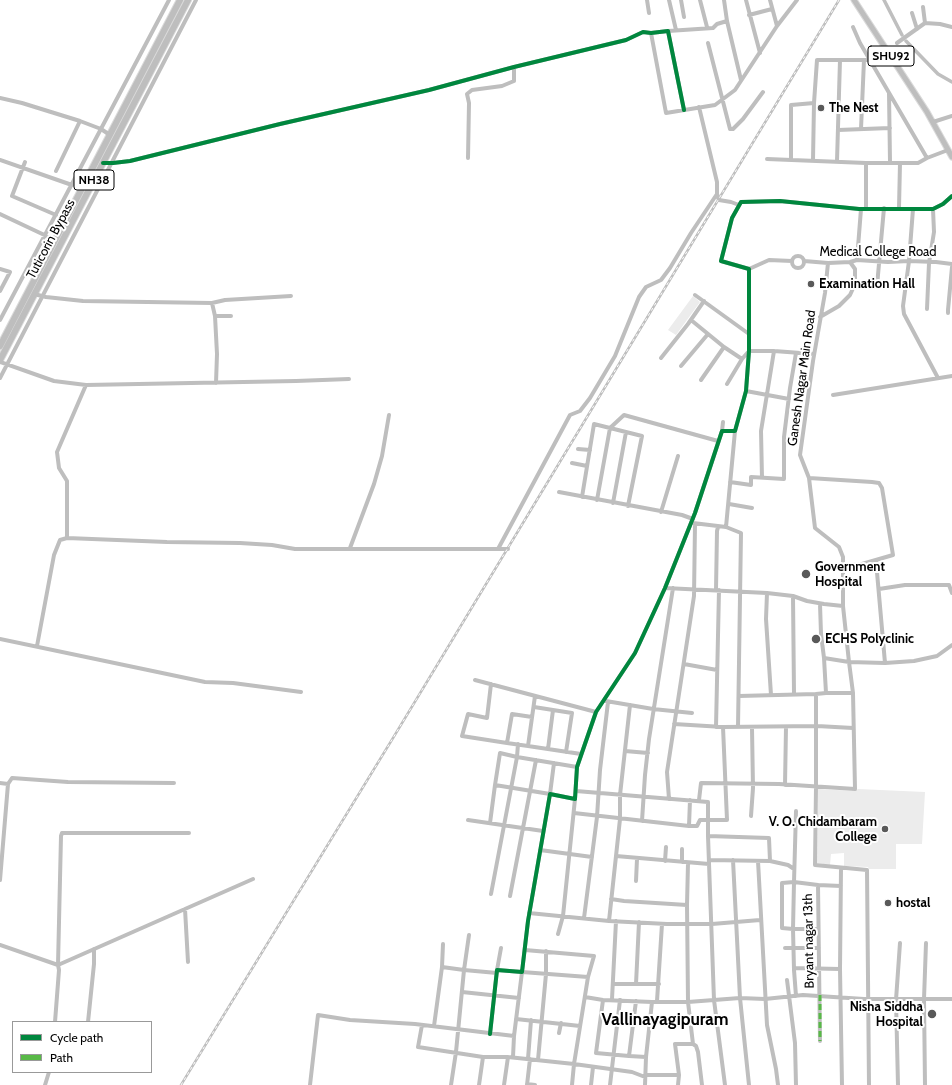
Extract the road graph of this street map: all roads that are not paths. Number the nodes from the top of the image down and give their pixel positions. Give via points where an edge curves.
1 (169, 0) edge
2 (180, 0) edge
3 (188, 0) edge
4 (196, 0) edge
5 (647, 0) edge
6 (669, 0) edge
7 (681, 0) edge
8 (700, 0) edge
9 (724, 0) edge
10 (746, 0) edge
11 (770, 0) edge
12 (793, 0) edge
13 (797, 0) edge
14 (854, 0) edge
15 (794, 5) junction
16 (923, 7) dead end
17 (772, 9) junction
18 (649, 13) dead end
19 (912, 13) dead end
20 (750, 15) junction
21 (684, 17) dead end
22 (727, 21) junction
23 (925, 23) junction
24 (778, 26) junction
25 (853, 27) dead end
26 (952, 27) edge
27 (708, 28) junction
28 (917, 29) junction
29 (676, 30) junction
30 (668, 31) junction
31 (651, 33) junction
32 (708, 42) dead end
33 (897, 43) dead end
34 (760, 53) junction
35 (840, 60) junction
36 (864, 60) junction
37 (870, 60) junction
38 (514, 68) junction
39 (741, 80) junction
40 (763, 92) dead end
41 (889, 93) junction
42 (0, 98) edge
43 (723, 99) junction
44 (814, 103) junction
45 (699, 107) junction
46 (684, 110) junction
47 (952, 116) edge
48 (80, 121) junction
49 (933, 122) junction
50 (890, 128) junction
51 (101, 129) junction
52 (861, 129) junction
53 (838, 130) junction
54 (110, 135) junction
55 (948, 150) junction
56 (952, 157) edge
57 (468, 158) dead end
58 (927, 158) junction
59 (767, 159) dead end
60 (0, 160) edge
61 (791, 160) junction
62 (813, 160) junction
63 (837, 161) junction
64 (25, 162) dead end
65 (890, 162) junction
66 (103, 163) junction
67 (110, 163) junction
68 (866, 163) junction
69 (900, 163) junction
70 (22, 167) junction
71 (56, 171) dead end
72 (72, 185) junction
73 (717, 194) junction
74 (952, 196) edge
75 (739, 205) junction
76 (884, 208) junction
77 (899, 208) junction
78 (933, 208) junction
79 (864, 209) junction
80 (913, 209) junction
81 (0, 214) edge
82 (56, 215) junction
83 (45, 235) junction
84 (55, 240) junction
85 (857, 260) junction
86 (792, 261) junction
87 (909, 261) junction
88 (804, 262) junction
89 (850, 262) junction
90 (878, 262) junction
91 (929, 262) junction
92 (828, 263) junction
93 (952, 265) edge
94 (0, 269) edge
95 (749, 269) junction
96 (877, 286) dead end
97 (0, 291) edge
98 (34, 294) junction
99 (951, 294) edge
100 (695, 295) dead end
101 (42, 296) junction
102 (291, 296) dead end
103 (704, 301) junction
104 (212, 304) junction
105 (927, 309) dead end
106 (948, 313) dead end
107 (215, 316) junction
108 (231, 316) dead end
109 (820, 317) junction
110 (0, 320) edge
111 (691, 320) junction
112 (708, 334) junction
113 (749, 334) junction
114 (0, 346) edge
115 (724, 347) junction
116 (749, 351) junction
117 (774, 351) junction
118 (796, 353) junction
119 (814, 354) junction
120 (661, 358) dead end
121 (742, 359) junction
122 (0, 361) edge
123 (7, 365) junction
124 (681, 366) dead end
125 (951, 376) edge
126 (0, 378) edge
127 (938, 378) junction
128 (349, 379) dead end
129 (701, 380) dead end
130 (952, 381) edge
131 (216, 383) junction
132 (727, 384) dead end
133 (86, 385) junction
134 (746, 391) junction
135 (766, 395) junction
136 (833, 395) dead end
137 (789, 398) junction
138 (388, 415) dead end
139 (723, 422) dead end
140 (610, 428) junction
141 (722, 431) junction
142 (735, 431) junction
143 (626, 432) junction
144 (718, 441) junction
145 (578, 449) dead end
146 (590, 450) junction
147 (678, 456) dead end
148 (572, 463) dead end
149 (587, 466) junction
150 (762, 478) junction
151 (809, 478) junction
152 (730, 482) junction
153 (559, 492) dead end
154 (582, 498) junction
155 (597, 500) junction
156 (613, 503) junction
157 (728, 504) junction
158 (628, 506) junction
159 (752, 508) dead end
160 (661, 512) junction
161 (693, 522) junction
162 (718, 527) junction
163 (726, 527) junction
164 (67, 538) junction
165 (350, 548) junction
166 (498, 549) dead end
167 (508, 549) dead end
168 (876, 561) junction
169 (843, 566) junction
170 (665, 588) junction
171 (673, 588) junction
172 (695, 589) junction
173 (879, 589) junction
174 (718, 590) junction
175 (741, 592) junction
176 (767, 593) junction
177 (952, 593) edge
178 (793, 596) junction
179 (820, 604) junction
180 (843, 606) junction
181 (0, 639) edge
182 (952, 645) edge
183 (37, 646) junction
184 (824, 658) junction
185 (849, 662) junction
186 (886, 663) junction
187 (684, 664) junction
188 (717, 670) junction
189 (475, 680) dead end
190 (491, 684) junction
191 (301, 692) dead end
192 (826, 692) junction
193 (853, 693) junction
194 (794, 694) junction
195 (816, 694) junction
196 (771, 695) junction
197 (536, 696) junction
198 (738, 696) junction
199 (606, 701) junction
200 (630, 706) junction
201 (534, 707) junction
202 (653, 709) junction
203 (554, 710) junction
204 (676, 711) junction
205 (596, 712) junction
206 (692, 713) dead end
207 (532, 717) junction
208 (674, 724) junction
209 (817, 726) junction
210 (716, 727) junction
211 (724, 727) junction
212 (738, 727) junction
213 (786, 727) junction
214 (752, 728) junction
215 (853, 728) junction
216 (507, 743) junction
217 (518, 744) junction
218 (528, 746) junction
219 (548, 749) junction
220 (625, 751) junction
221 (566, 752) junction
222 (648, 753) junction
223 (581, 754) junction
224 (517, 757) junction
225 (536, 760) junction
226 (554, 762) junction
227 (577, 767) junction
228 (0, 783) edge
229 (174, 783) dead end
230 (8, 784) junction
231 (726, 784) junction
232 (752, 784) junction
233 (495, 785) junction
234 (785, 785) junction
235 (816, 787) junction
236 (511, 788) junction
237 (530, 791) junction
238 (576, 791) junction
239 (598, 793) junction
240 (550, 794) junction
241 (620, 795) junction
242 (644, 797) junction
243 (575, 799) junction
244 (669, 799) junction
245 (690, 800) junction
246 (699, 800) junction
247 (796, 811) dead end
248 (574, 813) junction
249 (751, 816) dead end
250 (597, 817) junction
251 (620, 819) junction
252 (468, 820) dead end
253 (707, 820) junction
254 (642, 821) junction
255 (490, 823) junction
256 (504, 825) junction
257 (689, 826) junction
258 (524, 828) junction
259 (543, 831) junction
260 (189, 834) dead end
261 (708, 836) junction
262 (666, 847) dead end
263 (682, 849) dead end
264 (540, 850) junction
265 (569, 854) junction
266 (616, 856) junction
267 (592, 857) junction
268 (637, 858) junction
269 (733, 860) junction
270 (665, 861) junction
271 (758, 861) junction
272 (770, 861) junction
273 (682, 862) junction
274 (709, 862) junction
275 (688, 863) junction
276 (841, 868) junction
277 (794, 869) junction
278 (254, 879) dead end
279 (0, 880) edge
280 (636, 882) dead end
281 (794, 882) junction
282 (818, 885) junction
283 (841, 886) junction
284 (491, 894) dead end
285 (510, 896) dead end
286 (611, 898) junction
287 (687, 905) junction
288 (185, 909) junction
289 (529, 913) junction
290 (563, 916) junction
291 (584, 918) junction
292 (760, 920) junction
293 (608, 921) junction
294 (616, 921) junction
295 (639, 922) junction
296 (735, 922) junction
297 (662, 924) junction
298 (687, 924) junction
299 (712, 924) junction
300 (793, 929) junction
301 (818, 929) junction
302 (558, 934) dead end
303 (469, 935) dead end
304 (900, 943) dead end
305 (926, 943) dead end
306 (443, 944) dead end
307 (0, 945) edge
308 (94, 948) junction
309 (501, 948) dead end
310 (785, 948) dead end
311 (819, 948) junction
312 (793, 949) junction
313 (525, 950) junction
314 (546, 951) junction
315 (188, 962) dead end
316 (58, 965) junction
317 (442, 967) junction
318 (794, 968) junction
319 (819, 968) junction
320 (840, 969) junction
321 (464, 970) junction
322 (497, 972) junction
323 (522, 972) junction
324 (546, 974) junction
325 (588, 978) junction
326 (787, 980) dead end
327 (613, 984) junction
328 (636, 984) junction
329 (659, 984) junction
330 (462, 992) junction
331 (494, 995) junction
332 (820, 995) junction
333 (789, 996) junction
334 (796, 996) junction
335 (585, 997) junction
336 (840, 997) junction
337 (519, 998) junction
338 (740, 998) junction
339 (612, 999) junction
340 (765, 999) junction
341 (869, 999) junction
342 (924, 999) junction
343 (952, 999) edge
344 (603, 1000) junction
345 (620, 1000) junction
346 (714, 1000) junction
347 (896, 1000) junction
348 (636, 1001) junction
349 (658, 1001) junction
350 (652, 1002) junction
351 (688, 1002) junction
352 (516, 1019) junction
353 (531, 1020) junction
354 (55, 1021) edge
355 (88, 1021) edge
356 (542, 1021) junction
357 (561, 1023) junction
358 (422, 1024) junction
359 (434, 1026) junction
360 (580, 1026) junction
361 (457, 1029) junction
362 (559, 1033) dead end
363 (490, 1034) junction
364 (514, 1036) junction
365 (820, 1041) dead end
366 (693, 1044) junction
367 (456, 1052) junction
368 (613, 1054) junction
369 (629, 1056) junction
370 (483, 1057) junction
371 (508, 1057) junction
372 (513, 1057) junction
373 (646, 1057) junction
374 (529, 1059) junction
375 (538, 1060) junction
376 (574, 1064) junction
377 (593, 1067) junction
378 (612, 1070) junction
379 (49, 1073) edge
380 (679, 1075) junction
381 (645, 1076) junction
382 (45, 1085) edge
383 (310, 1085) edge
384 (451, 1085) edge
385 (479, 1085) edge
386 (504, 1085) edge
387 (527, 1085) edge
388 (535, 1085) edge
389 (572, 1085) edge
390 (591, 1085) edge
391 (610, 1085) edge
392 (645, 1085) edge
393 (678, 1085) edge
394 (702, 1085) edge
395 (725, 1085) edge
396 (749, 1085) edge
397 (778, 1085) edge
398 (796, 1085) edge
399 (842, 1085) edge
400 (869, 1085) edge
401 (898, 1085) edge
402 (926, 1085) edge

1 - 51 street
2 - 54 highway, Tuticorin Bypass / NH38
3 - 66 highway, Tuticorin Bypass / NH38
4 - 67 street
5 - 18 street
6 - 29 street
7 - 21 street
8 - 27 street
9 - 22 street
10 - 20 street
11 - 17 street
12 - 15 street
13 - 15 street
14 - 49 main road, SHU92
15 - 24 street
16 - 23 street
17 - 20 street
17 - 24 street
19 - 28 street
20 - 34 street
22 - 27 street
22 - 39 street
23 - 26 street
23 - 28 street
24 - 34 street
25 - 37 street
27 - 29 street
28 - 33 street
29 - 30 street
30 - 31 street
30 - 46 street
31 - 38 street via 643,32 626,40
31 - 46 street via 666,113
32 - 43 street
34 - 39 street
35 - 36 street
35 - 44 street via 817,60
35 - 53 street
36 - 37 street
36 - 52 street
37 - 41 street
38 - 57 street via 514,81 502,86 472,90 467,94
38 - 67 street via 130,161
39 - 43 street via 735,90
40 - 43 street via 733,129 730,129
41 - 50 street
41 - 58 street
42 - 48 street
43 - 45 street via 715,105
44 - 61 street via 791,105
44 - 62 street
45 - 46 street
45 - 73 street via 717,182
47 - 49 street
48 - 51 street
48 - 71 street
49 - 55 main road, SHU92
50 - 52 street
50 - 65 street
51 - 54 street
51 - 72 street
52 - 53 street
53 - 63 street
54 - 84 highway, Tuticorin Bypass / NH38
55 - 56 main road, SHU92
55 - 58 street
58 - 69 street via 918,163
59 - 61 street
60 - 70 street
61 - 62 street
62 - 63 street
63 - 68 street
64 - 70 street
65 - 68 street
65 - 69 street
66 - 67 street
66 - 98 highway, Tuticorin Bypass / NH38
67 - 101 street
68 - 79 street
69 - 77 street
70 - 72 street
70 - 82 street via 12,196
72 - 82 street
73 - 75 street via 719,200
73 - 166 street via 661,280 646,287 639,297 615,356 590,398 580,411 570,415
74 - 78 street
75 - 79 street via 741,202 780,201
75 - 95 street via 732,218 721,260
76 - 77 street
76 - 79 street
76 - 90 street
77 - 80 street
78 - 80 street
78 - 91 street via 934,232
79 - 85 street
80 - 87 street
81 - 83 street
82 - 83 street
83 - 84 street
83 - 110 street
84 - 114 highway, Tuticorin Bypass / NH38
85 - 89 street, Medical College Road
85 - 90 street, Medical College Road
86 - 88 street via 798,256 802,257
86 - 88 street via 797,268
86 - 95 street via 768,260
87 - 90 street, Medical College Road
87 - 91 street, Medical College Road
87 - 127 street via 904,314
88 - 92 street, Medical College Road
89 - 92 street, Medical College Road
89 - 109 street via 855,269 855,284 850,295 839,306
90 - 96 street
91 - 93 street, Medical College Road
91 - 105 street
92 - 109 street, Ganesh Nagar Main Road
93 - 99 street
94 - 97 street via 10,272
95 - 113 street
98 - 101 street
98 - 122 highway, Tuticorin Bypass / NH38
99 - 106 street
100 - 103 street
101 - 104 street via 83,301
101 - 123 street
102 - 104 street via 226,300
103 - 111 street
103 - 113 street
104 - 107 street
107 - 108 street
107 - 131 street
109 - 119 street, Ganesh Nagar Main Road
111 - 112 street
111 - 120 street
112 - 115 street
112 - 124 street
113 - 116 street
115 - 121 street
115 - 129 street
116 - 117 street
116 - 121 street
116 - 134 street
117 - 118 street
117 - 135 street
118 - 119 street
118 - 137 street
119 - 151 street, Ganesh Nagar Main Road via 800,455
121 - 132 street
122 - 123 street
123 - 126 street
123 - 133 street via 54,381
125 - 127 street
125 - 130 street
127 - 136 street
128 - 131 street
131 - 133 street
133 - 164 street via 57,452 59,468 67,481
134 - 135 street
134 - 142 street
135 - 137 street
135 - 150 street via 761,431
137 - 150 street via 784,437 784,479
138 - 165 street via 382,456
139 - 141 street
140 - 143 street
140 - 144 street via 624,415
140 - 146 street via 594,424
140 - 155 street
141 - 142 street
141 - 144 street
142 - 152 street
143 - 156 street
143 - 158 street via 642,436
144 - 161 street
145 - 146 street
146 - 149 street
147 - 160 street
148 - 149 street
149 - 154 street
150 - 152 street via 751,477 751,485
151 - 168 street via 879,484 882,488 893,555
151 - 169 street, Ganesh Nagar Main Road via 815,528 839,546
152 - 157 street
153 - 154 street
154 - 155 street
155 - 156 street
156 - 158 street
157 - 159 street
157 - 163 street
158 - 160 street
160 - 161 street via 682,515
161 - 162 street
161 - 170 street
161 - 172 street
162 - 163 street
162 - 174 street
163 - 175 street via 741,533
164 - 165 street via 240,543 295,549
164 - 183 street via 60,540 54,555
165 - 167 street
168 - 169 street
168 - 173 street
169 - 180 street, Ganesh Nagar Main Road
170 - 171 street
170 - 199 street via 635,653
171 - 172 street
171 - 202 street
172 - 174 street
172 - 187 street
173 - 177 street via 905,585 949,585
173 - 186 street
174 - 175 street
174 - 188 street
175 - 176 street
175 - 198 street
176 - 178 street
176 - 196 street
178 - 179 street
178 - 194 street
179 - 180 street
179 - 184 street
180 - 185 street, Ganesh Nagar Main Road
181 - 183 street
182 - 186 street via 937,656
183 - 191 street via 205,682
184 - 185 street
184 - 192 street
185 - 186 street
185 - 193 street, Ganesh Nagar Main Road
187 - 188 street
187 - 204 street
188 - 210 street
189 - 190 street
190 - 197 street
190 - 216 street via 487,718 468,714 462,736
192 - 193 street
192 - 195 street
193 - 215 street, Ganesh Nagar Main Road
194 - 195 street
194 - 196 street
195 - 209 street
196 - 198 street
197 - 201 street
197 - 205 street
198 - 212 street
199 - 200 street
199 - 205 street
199 - 239 street
200 - 202 street
200 - 220 street
201 - 203 street
201 - 207 street
202 - 204 street
202 - 222 street
203 - 219 street
203 - 221 street via 572,713
204 - 206 street
204 - 208 street
205 - 223 street
207 - 216 street via 512,714
207 - 218 street
208 - 210 street
208 - 244 street via 667,772
209 - 213 street
209 - 215 street
209 - 235 street
210 - 211 street
211 - 212 street
211 - 231 street
212 - 214 street
213 - 214 street
213 - 234 street
214 - 232 street
215 - 235 street, Ganesh Nagar Main Road via 855,789
216 - 217 street
217 - 218 street
217 - 224 street
218 - 219 street
219 - 221 street
220 - 222 street
220 - 241 street
221 - 223 street
222 - 242 street
223 - 227 street
224 - 225 street
224 - 233 street via 500,753
224 - 236 street
225 - 226 street
225 - 237 street
226 - 227 street
226 - 240 street
227 - 238 street
228 - 230 street
229 - 230 street via 68,782 12,778
230 - 279 street
231 - 232 street
231 - 246 street via 701,783
231 - 253 street via 727,820
232 - 234 street
232 - 249 street
233 - 236 street
233 - 255 street
234 - 235 street
235 - 276 street via 815,865
236 - 237 street
236 - 256 street
237 - 240 street
237 - 258 street
238 - 239 street
238 - 243 street
239 - 241 street
239 - 250 street
240 - 243 street
240 - 259 street
241 - 242 street
241 - 251 street
242 - 244 street
242 - 254 street
243 - 248 street
244 - 245 street
245 - 246 street
245 - 257 street
246 - 253 street via 708,802
247 - 277 street, Bryant nagar 13th
248 - 250 street
248 - 265 street
250 - 251 street
250 - 267 street
251 - 254 street
251 - 266 street
252 - 255 street
253 - 257 street via 699,820 697,826
253 - 261 street
254 - 257 street
255 - 256 street
256 - 258 street
256 - 284 street
258 - 259 street
258 - 285 street
259 - 264 street
260 - 316 street via 62,833
261 - 272 street via 769,838
261 - 274 street
262 - 270 street
263 - 273 street
264 - 265 street
264 - 289 street
265 - 267 street
265 - 290 street
266 - 268 street
266 - 286 street
267 - 291 street
268 - 270 street
268 - 280 street
269 - 271 street
269 - 274 street
269 - 296 street
270 - 273 street
271 - 272 street
271 - 292 street
272 - 277 street
273 - 275 street
274 - 275 street
274 - 299 street
275 - 287 street
276 - 283 street
276 - 341 street via 867,870
277 - 281 street, Bryant nagar 13th
278 - 288 street
281 - 282 street, Bryant nagar 13th
281 - 300 street
281 - 300 street via 782,883 782,928
282 - 283 street
282 - 301 street, Bryant nagar 13th
283 - 320 street
286 - 287 street
286 - 293 street
287 - 298 street
288 - 308 street
288 - 315 street
289 - 290 street
289 - 313 street
290 - 291 street
290 - 302 street
291 - 293 street
292 - 296 street
292 - 340 street
293 - 294 street
294 - 295 street
294 - 327 street
295 - 297 street
295 - 328 street
296 - 299 street
296 - 338 street
297 - 298 street
297 - 329 street
298 - 299 street
298 - 351 street
299 - 346 street
300 - 301 street
300 - 312 street
301 - 311 street, Bryant nagar 13th
303 - 321 street
304 - 347 street
305 - 342 street
306 - 317 street
307 - 316 street
308 - 316 street
308 - 355 street
309 - 322 street
310 - 312 street
311 - 312 street
311 - 319 street, Bryant nagar 13th
312 - 318 street
313 - 314 street
313 - 323 street
314 - 324 street
314 - 325 street via 594,956
316 - 354 street
317 - 321 street
317 - 359 street
318 - 319 street
318 - 334 street
319 - 320 street
319 - 332 street, Bryant nagar 13th
320 - 336 street
321 - 322 street
321 - 330 street
322 - 323 street
322 - 331 street
323 - 324 street
323 - 337 street
324 - 325 street
324 - 356 street
325 - 335 street
326 - 333 street
327 - 328 street
327 - 339 street
328 - 329 street
329 - 349 street
330 - 331 street
330 - 361 street
331 - 337 street
331 - 363 street
332 - 334 street
332 - 336 street
332 - 365 street, Bryant nagar 13th
333 - 334 street
333 - 340 street
333 - 398 street via 795,1042
335 - 344 street
335 - 360 street
336 - 341 street
336 - 399 street
337 - 352 street
338 - 340 street
338 - 346 street
338 - 396 street
339 - 344 street
339 - 345 street
340 - 397 street
341 - 347 street
341 - 400 street
342 - 343 street
342 - 347 street
342 - 402 street
344 - 368 street via 596,1052
345 - 348 street
345 - 368 street
346 - 351 street
346 - 395 street
347 - 401 street
348 - 350 street
348 - 369 street
349 - 350 street
349 - 351 street
350 - 373 street
351 - 366 street
352 - 353 street
352 - 364 street
353 - 356 street
353 - 374 street
356 - 357 street
356 - 375 street
357 - 360 street
357 - 362 street
358 - 359 street
358 - 367 street via 418,1047
358 - 383 street via 350,1020 318,1015
359 - 361 street
360 - 376 street
361 - 363 street
361 - 367 street
363 - 364 street
364 - 372 street
366 - 380 street via 675,1044
366 - 394 street via 698,1052
367 - 370 street
367 - 384 street
368 - 369 street
368 - 378 street
369 - 373 street
370 - 371 street
370 - 385 street
371 - 372 street
371 - 386 street
372 - 374 street
373 - 381 street
374 - 375 street
374 - 387 street
375 - 376 street
376 - 377 street
376 - 389 street
377 - 378 street
377 - 390 street
378 - 381 street
378 - 391 street
379 - 382 street
380 - 381 street
380 - 393 street
381 - 392 street
387 - 388 street

